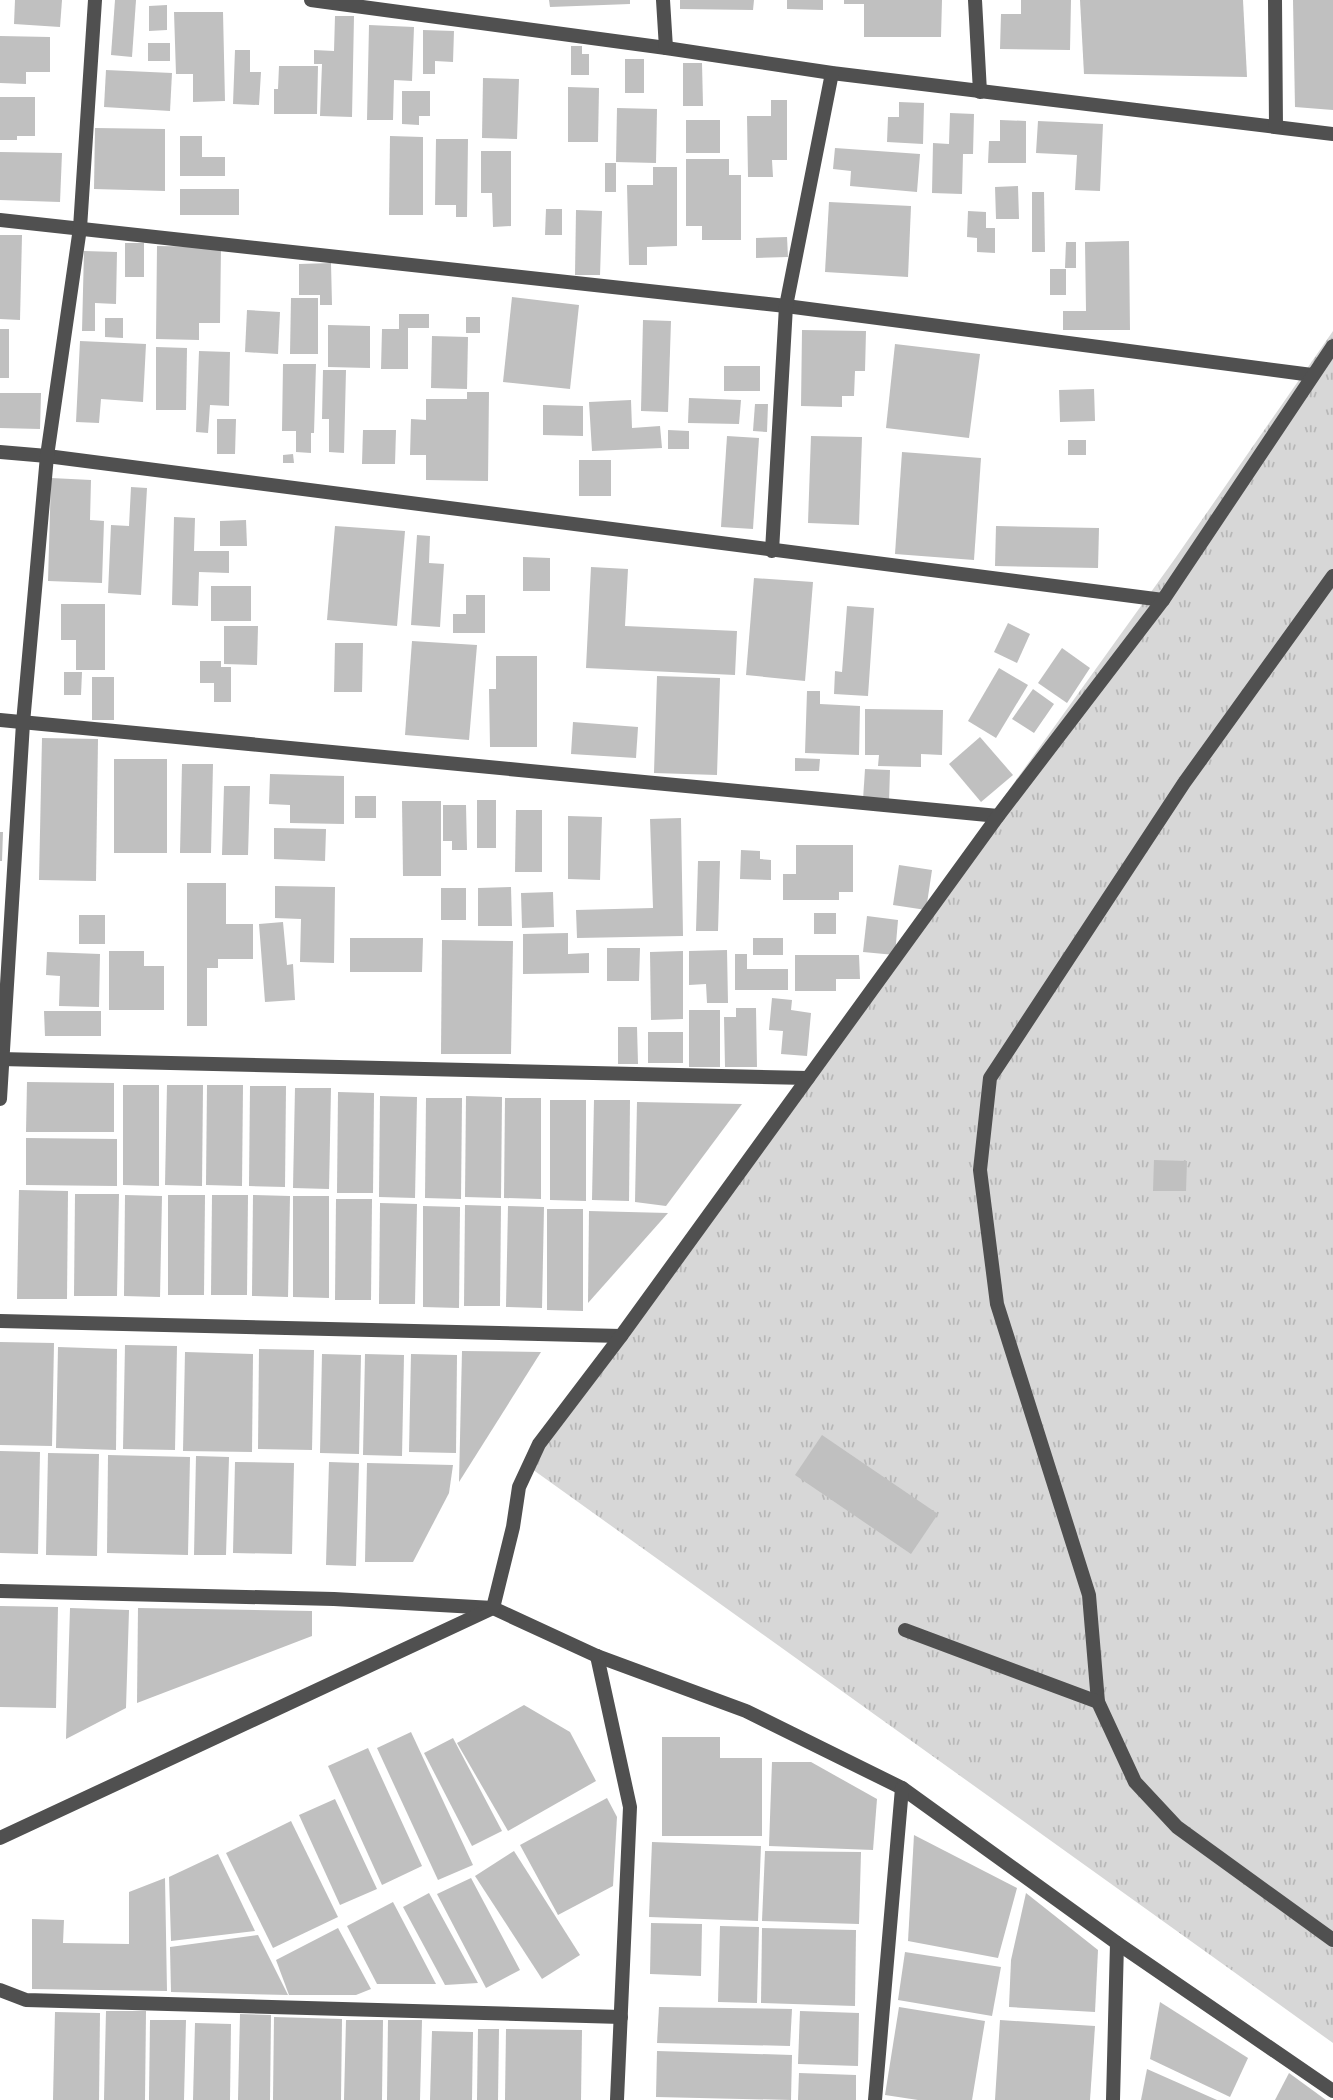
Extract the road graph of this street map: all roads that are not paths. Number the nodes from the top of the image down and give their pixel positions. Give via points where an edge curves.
1 (95, 0) edge
2 (311, 0) edge
3 (663, 0) edge
4 (975, 0) edge
5 (1275, 0) edge
6 (338, 2) edge
7 (666, 48) junction
8 (832, 73) junction
9 (980, 92) junction
10 (1276, 128) junction
11 (1333, 134) edge
12 (0, 220) edge
13 (80, 228) junction
14 (786, 306) junction
15 (1333, 346) edge
16 (1312, 375) junction
17 (0, 452) edge
18 (47, 456) junction
19 (772, 551) junction
20 (1333, 576) edge
21 (1163, 600) junction
22 (0, 720) edge
23 (23, 723) junction
24 (999, 816) junction
25 (0, 1059) edge
26 (807, 1078) junction
27 (0, 1099) edge
28 (0, 1321) edge
29 (621, 1336) junction
30 (0, 1591) edge
31 (493, 1608) junction
32 (905, 1630) dead end
33 (597, 1656) junction
34 (1098, 1702) junction
35 (902, 1788) junction
36 (0, 1838) edge
37 (1333, 1940) edge
38 (1117, 1943) junction
39 (0, 1990) edge
40 (621, 2017) junction
41 (1333, 2091) edge
42 (617, 2100) edge
43 (875, 2100) edge
44 (1113, 2100) edge

1 - 13 street
2 - 6 street
3 - 7 street
4 - 9 street
5 - 10 street
6 - 7 street
7 - 8 street
8 - 9 street
8 - 14 street
9 - 10 street
10 - 11 street
12 - 13 street
13 - 14 street
13 - 18 street
14 - 16 street
14 - 19 street
15 - 16 street
16 - 21 street
17 - 18 street
18 - 19 street
18 - 23 street
19 - 21 street
20 - 34 street via 1184,783 990,1078 980,1170 997,1304 1089,1595
21 - 24 street
22 - 23 street
23 - 24 street
23 - 25 street
24 - 26 street
25 - 26 street
25 - 27 street
26 - 29 street
28 - 29 street
29 - 31 street via 539,1444 519,1487
30 - 31 street via 334,1599
31 - 33 street
31 - 36 street
32 - 34 street
33 - 35 street via 746,1710
33 - 40 street via 630,1807
34 - 37 street via 1135,1782 1177,1828
35 - 38 street
35 - 43 street
38 - 41 street
38 - 44 street
39 - 40 street via 26,2000
40 - 42 street

